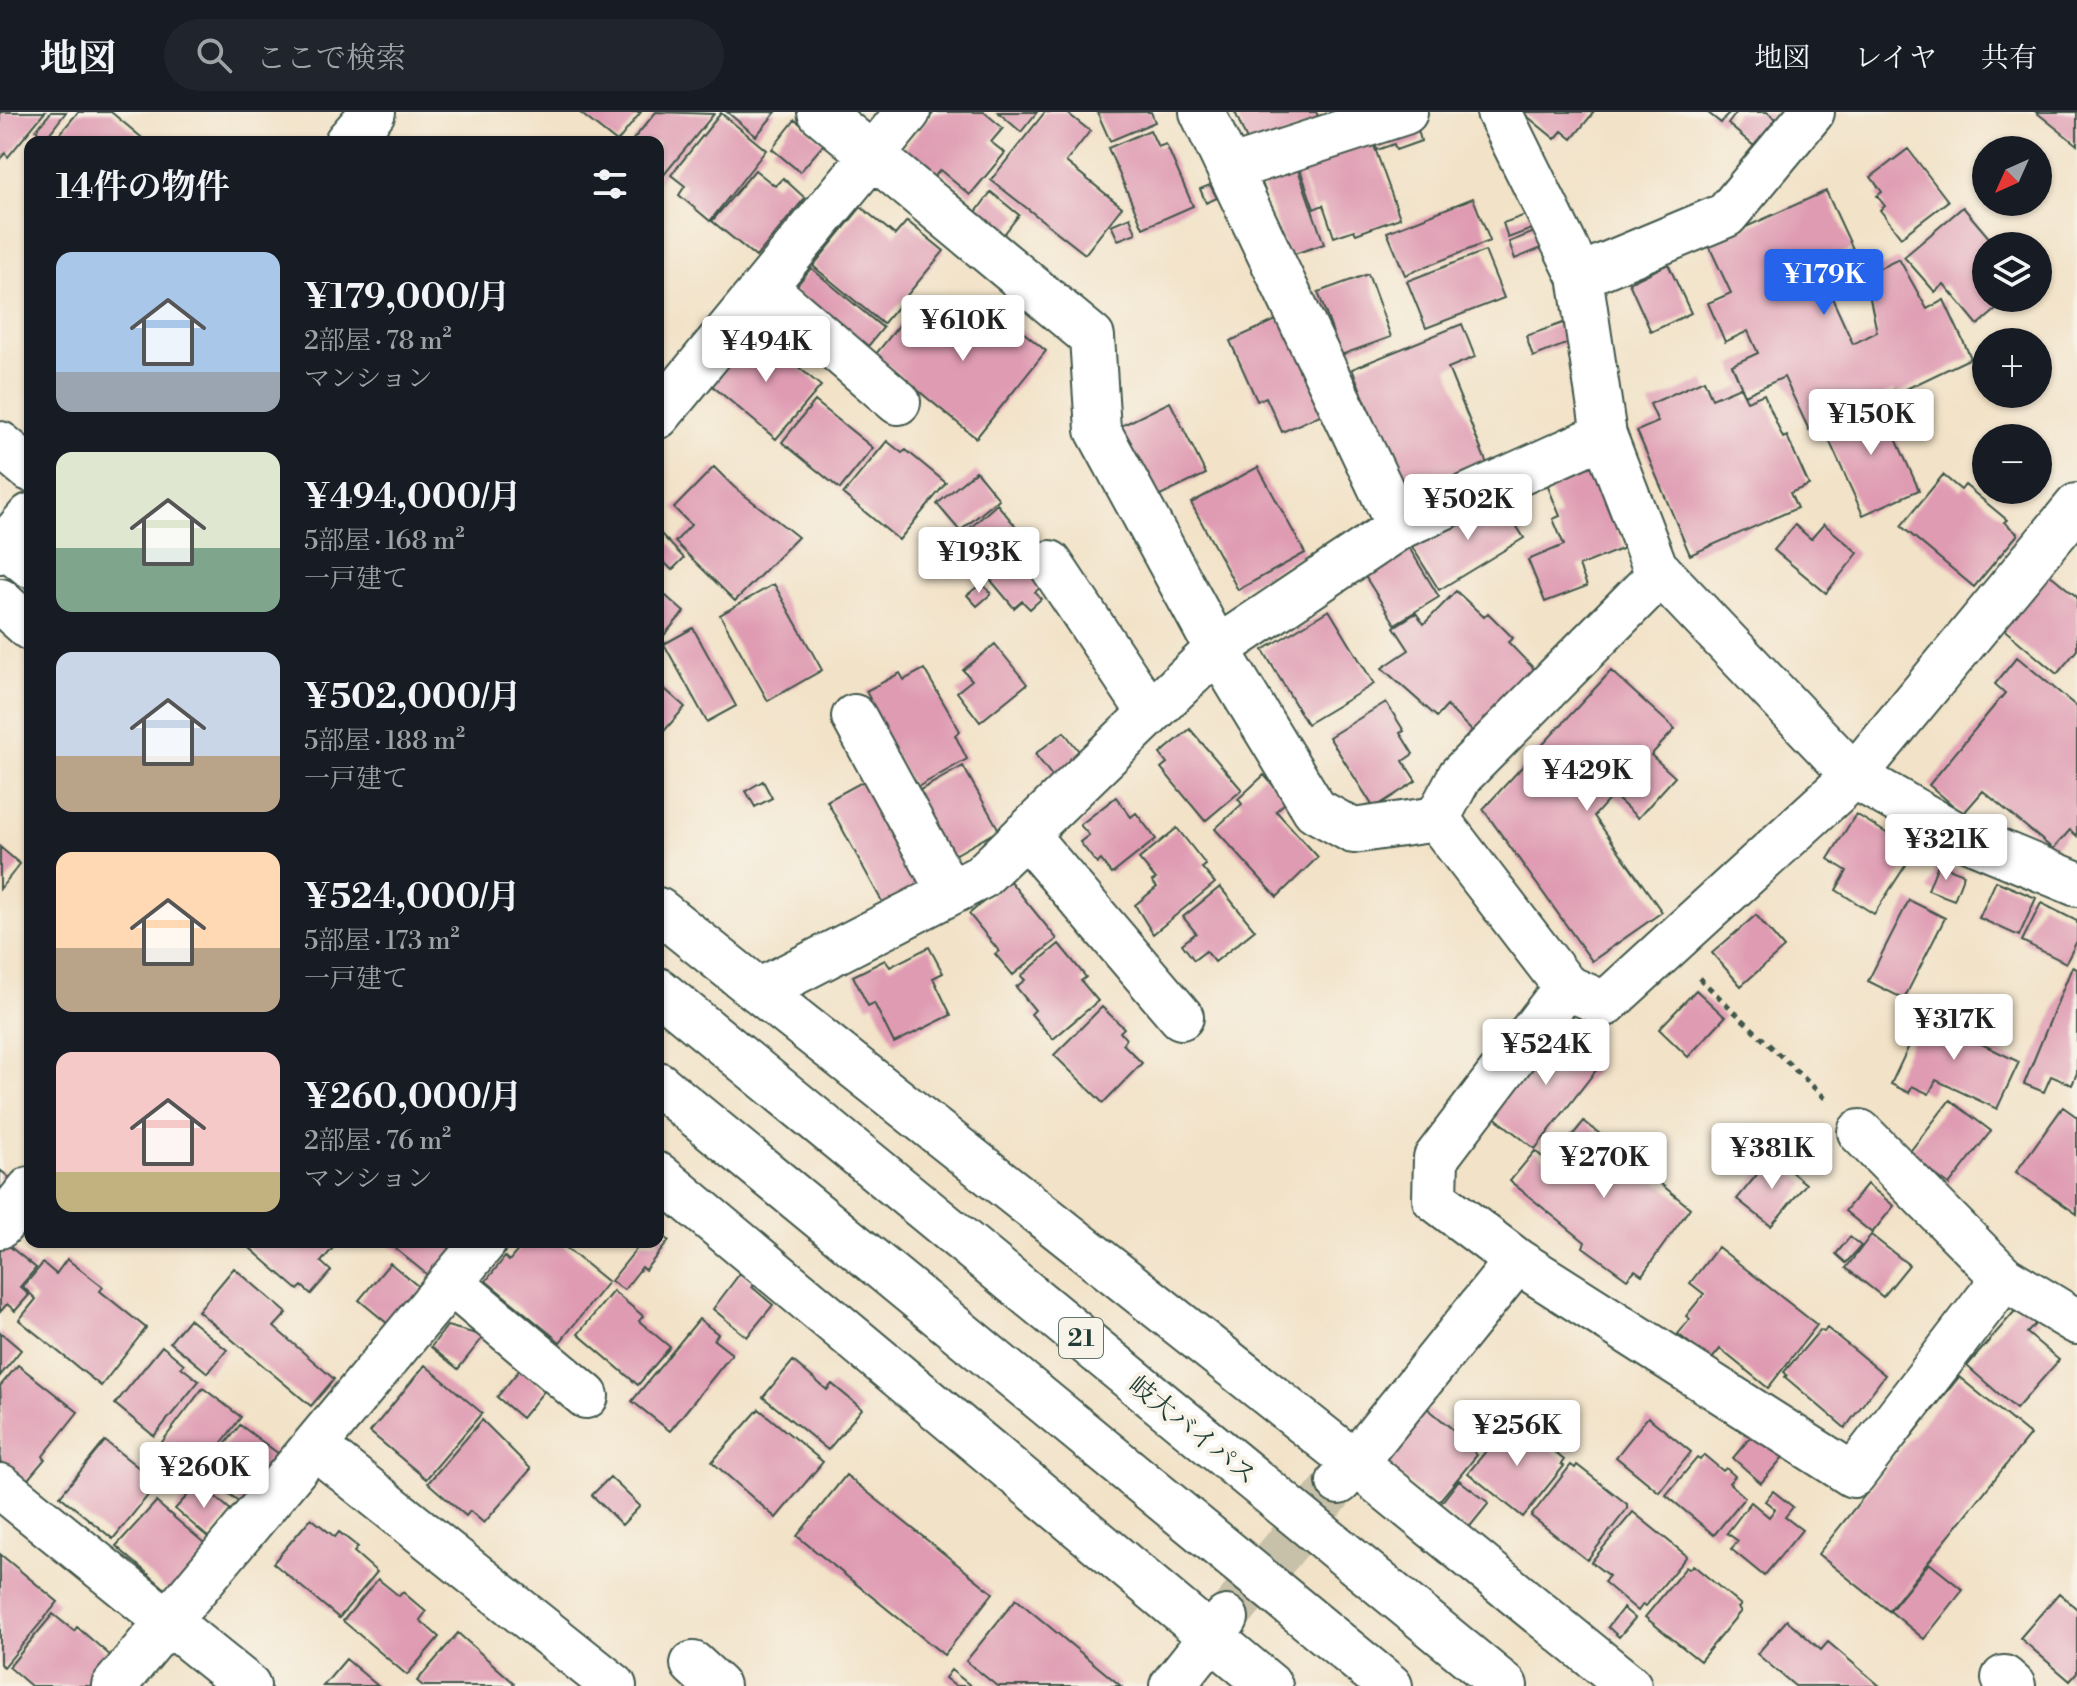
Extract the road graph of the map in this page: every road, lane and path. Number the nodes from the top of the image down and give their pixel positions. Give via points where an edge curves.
1 (373, 112) edge
2 (820, 112) edge
3 (908, 112) edge
4 (1202, 112) edge
5 (1405, 112) edge
6 (1499, 112) edge
7 (1812, 112) edge
8 (352, 136) edge
9 (871, 156) junction
10 (1229, 169) junction
11 (1580, 276) junction
12 (764, 287) junction
13 (898, 402) dead end
14 (664, 409) edge
15 (1604, 435) junction
16 (0, 444) edge
17 (24, 464) edge
18 (2077, 506) edge
19 (1399, 527) junction
20 (1050, 563) dead end
21 (1661, 573) junction
22 (0, 601) edge
23 (24, 623) edge
24 (1217, 649) junction
25 (1150, 713) junction
26 (854, 717) dead end
27 (1854, 776) junction
28 (1437, 819) junction
29 (1025, 834) junction
30 (2077, 884) edge
31 (950, 893) junction
32 (664, 915) edge
33 (1667, 947) junction
34 (1566, 987) junction
35 (759, 991) junction
36 (664, 995) edge
37 (1181, 1017) dead end
38 (664, 1089) edge
39 (1860, 1132) joint
40 (664, 1180) edge
41 (24, 1196) edge
42 (0, 1226) edge
43 (479, 1248) edge
44 (1517, 1261) junction
45 (2004, 1278) junction
46 (450, 1282) junction
47 (2077, 1322) edge
48 (586, 1396) dead end
49 (314, 1446) junction
50 (1346, 1472) junction
51 (0, 1486) edge
52 (167, 1620) junction
53 (1219, 1628) junction
54 (114, 1686) edge
55 (248, 1686) edge
56 (614, 1686) edge
57 (1172, 1686) edge
58 (1270, 1686) edge
59 (1390, 1686) edge
60 (1505, 1686) edge
61 (1629, 1686) edge

1 - 8 main road
2 - 9 main road
3 - 9 main road
4 - 10 main road
5 - 10 main road
6 - 11 main road
7 - 11 main road via 1726,215
9 - 12 main road
9 - 24 main road via 1092,337 1098,430
10 - 19 main road
11 - 15 main road
12 - 13 main road
12 - 14 main road
15 - 19 main road
15 - 21 main road
16 - 17 main road
18 - 27 main road
19 - 24 main road
20 - 25 main road
21 - 27 main road
21 - 28 main road via 1460,776
22 - 23 main road
24 - 25 main road
24 - 28 main road via 1315,810 1353,831
25 - 29 main road
26 - 31 main road
27 - 30 main road via 1954,833
27 - 33 main road
28 - 34 main road
29 - 31 main road via 981,877
29 - 37 main road
31 - 35 main road
32 - 35 main road
33 - 34 main road via 1605,1004
33 - 39 path
34 - 44 main road via 1436,1158 1435,1199
35 - 50 main road
36 - 60 main road, 岐大バイパス / 21
38 - 59 main road
39 - 45 main road
40 - 53 main road
41 - 42 main road
43 - 46 main road
44 - 45 main road via 1853,1475
44 - 50 main road
45 - 47 main road
46 - 48 main road
46 - 49 main road
49 - 52 main road
49 - 56 main road
50 - 61 main road
51 - 52 main road
52 - 54 main road
52 - 55 main road
53 - 57 main road
53 - 58 main road

